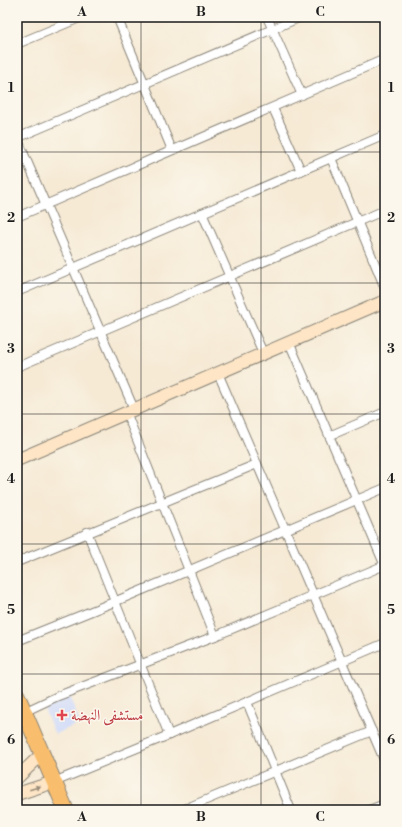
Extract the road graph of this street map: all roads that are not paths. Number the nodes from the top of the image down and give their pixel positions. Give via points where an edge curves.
1 (82, 17) edge
2 (117, 17) edge
3 (267, 17) edge
4 (301, 17) edge
5 (383, 17) edge
6 (385, 22) edge
7 (272, 29) junction
8 (17, 44) edge
9 (385, 59) edge
10 (145, 83) junction
11 (302, 95) junction
12 (272, 108) junction
13 (385, 135) edge
14 (17, 138) edge
15 (172, 150) junction
16 (331, 158) junction
17 (301, 171) junction
18 (45, 205) junction
19 (385, 210) edge
20 (202, 213) junction
21 (17, 217) edge
22 (358, 222) junction
23 (72, 268) junction
24 (230, 276) junction
25 (385, 288) edge
26 (17, 292) edge
27 (384, 303) edge
28 (100, 331) junction
29 (289, 342) junction
30 (264, 353) junction
31 (17, 367) edge
32 (218, 373) junction
33 (130, 410) junction
34 (385, 412) edge
35 (329, 436) junction
36 (17, 460) edge
37 (257, 464) junction
38 (385, 488) edge
39 (356, 500) junction
40 (162, 503) junction
41 (285, 530) junction
42 (87, 532) junction
43 (17, 562) edge
44 (385, 565) edge
45 (189, 570) junction
46 (313, 595) junction
47 (114, 602) junction
48 (215, 636) junction
49 (17, 642) edge
50 (385, 643) edge
51 (342, 662) junction
52 (139, 665) junction
53 (17, 696) edge
54 (247, 702) junction
55 (24, 712) junction
56 (372, 731) junction
57 (169, 735) junction
58 (42, 754) junction
59 (385, 762) edge
60 (276, 771) junction
61 (17, 778) edge
62 (54, 782) junction
63 (17, 794) edge
64 (385, 804) edge
65 (66, 810) edge
66 (182, 810) edge
67 (291, 810) edge
68 (369, 810) edge

1 - 8 street
2 - 10 street
3 - 7 street
4 - 7 street
5 - 6 street
7 - 10 street
7 - 11 street
9 - 11 street
10 - 14 street
10 - 15 street
11 - 12 street
12 - 15 street
12 - 17 street
13 - 16 street
14 - 18 street
15 - 18 street
16 - 17 street
16 - 22 street
17 - 20 street
18 - 21 street
18 - 23 street
19 - 22 street
20 - 23 street
20 - 24 street
22 - 24 street
22 - 25 street
23 - 26 street
23 - 28 street
24 - 28 street
24 - 30 street
27 - 29 street
28 - 31 street
28 - 33 street
29 - 30 street
29 - 35 street
30 - 32 street
32 - 33 street
32 - 37 street
33 - 36 street
33 - 40 street
34 - 35 street
35 - 39 street
37 - 40 street
37 - 41 street
38 - 39 street
39 - 41 street
39 - 44 street
40 - 42 street
40 - 45 street
41 - 45 street
41 - 46 street
42 - 43 street
42 - 47 street
44 - 46 street
45 - 47 street
45 - 48 street
46 - 48 street
46 - 51 street
47 - 49 street
47 - 52 street
48 - 52 street
50 - 51 street
51 - 54 street
51 - 56 street
52 - 55 street
52 - 57 street
53 - 55 highway
54 - 57 street
54 - 60 street
55 - 58 highway
56 - 59 street
56 - 60 street
57 - 62 street
58 - 61 street
58 - 62 highway
60 - 66 street
60 - 67 street
63 -> 62 street
62 - 65 highway
64 - 68 street

